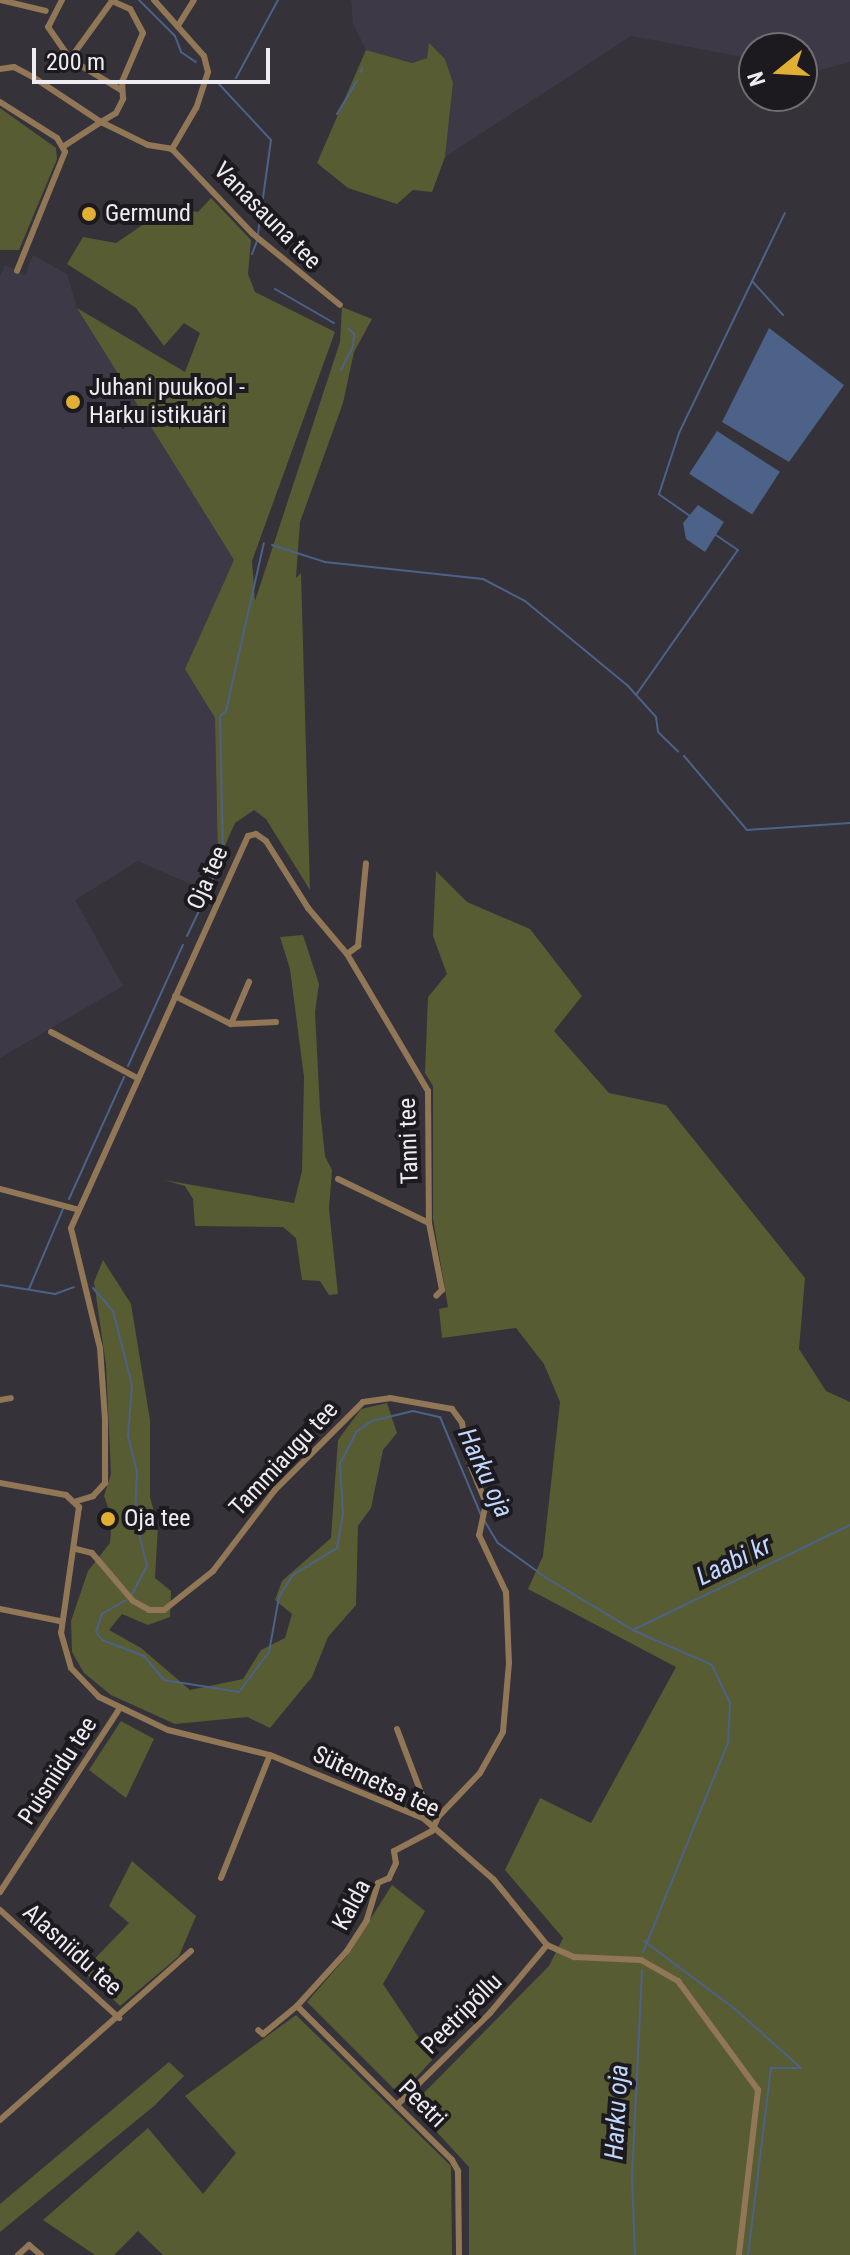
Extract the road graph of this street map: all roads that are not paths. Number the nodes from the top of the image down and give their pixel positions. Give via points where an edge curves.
1 (0, 0) edge
2 (62, 0) edge
3 (154, 0) edge
4 (194, 0) edge
5 (111, 1) edge
6 (46, 11) dead end
7 (179, 24) junction
8 (70, 59) junction
9 (0, 69) edge
10 (121, 90) junction
11 (0, 102) edge
12 (101, 122) junction
13 (64, 146) junction
14 (172, 149) junction
15 (17, 271) dead end
16 (340, 305) dead end
17 (243, 845) joint
18 (366, 863) dead end
19 (347, 954) junction
20 (249, 982) dead end
21 (175, 996) junction
22 (276, 1022) dead end
23 (231, 1024) junction
24 (51, 1032) dead end
25 (137, 1078) junction
26 (338, 1179) dead end
27 (0, 1189) edge
28 (76, 1209) junction
29 (429, 1223) junction
30 (436, 1296) dead end
31 (11, 1398) dead end
32 (0, 1400) edge
33 (0, 1483) edge
34 (77, 1501) junction
35 (76, 1549) junction
36 (0, 1609) edge
37 (60, 1621) junction
38 (120, 1708) junction
39 (397, 1729) dead end
40 (270, 1755) junction
41 (412, 1812) junction
42 (434, 1826) junction
43 (221, 1878) dead end
44 (0, 1892) edge
45 (0, 1910) edge
46 (547, 1945) junction
47 (191, 1951) dead end
48 (297, 2006) junction
49 (119, 2018) junction
50 (258, 2030) dead end
51 (398, 2104) junction
52 (0, 2120) edge
53 (18, 2255) edge
54 (41, 2255) edge
55 (459, 2255) edge
56 (739, 2255) edge

1 - 6 street
2 - 8 street via 48,27
3 - 7 street
4 - 7 street
5 - 8 street
5 - 10 street via 130,9 143,33
7 - 14 street via 204,56 208,72 196,108
8 - 10 street
9 - 12 street via 14,67
10 - 12 street via 116,113
11 - 13 street
12 - 13 street
12 - 14 street via 148,145
13 - 15 street
14 - 16 street, Vanasauna tee via 253,234
17 - 19 street, Tanni tee via 256,834 266,841 308,908
17 - 21 street, Oja tee
18 - 19 street via 358,946
19 - 29 street, Tanni tee via 428,1091
20 - 23 street
21 - 23 street
21 - 25 street, Oja tee
22 - 23 street
24 - 25 street
25 - 28 street, Oja tee
26 - 29 street
27 - 28 street
28 - 34 street, Oja tee via 72,1242 100,1348 106,1456 105,1483 93,1496
29 - 30 street, Tanni tee via 442,1290
31 - 32 street
33 - 34 street
34 - 35 street, Sütemetsa tee
35 - 37 street, Sütemetsa tee
35 - 42 street, Tammiaugu tee via 92,1553 133,1601 149,1610 164,1610 213,1571 233,1538 363,1402 390,1398 457,1412 486,1515 479,1535 506,1592 509,1663 503,1732 480,1773
36 - 37 street
37 - 38 street, Sütemetsa tee via 71,1668 91,1691
38 - 40 street, Sütemetsa tee via 168,1730
38 - 44 street, Puisniidu tee
39 - 41 street via 422,1795
40 - 41 street, Sütemetsa tee
40 - 43 street
41 - 42 street, Sütemetsa tee
42 - 46 street, Sütemetsa tee via 494,1880
42 - 48 street, Kalda via 394,1851 396,1863 389,1878 378,1883 367,1920
45 - 49 street, Alasniidu tee
46 - 51 street, Peetripõllu via 518,1984
46 - 56 street via 574,1957 641,1960 665,1971 753,2078 760,2103
47 - 49 street, Alasniidu tee
48 - 50 street, Kalda via 263,2034
48 - 51 street, Peetri
49 - 52 street, Alasniidu tee
51 - 55 street, Peetri via 458,2171
53 - 54 street via 29,2245

